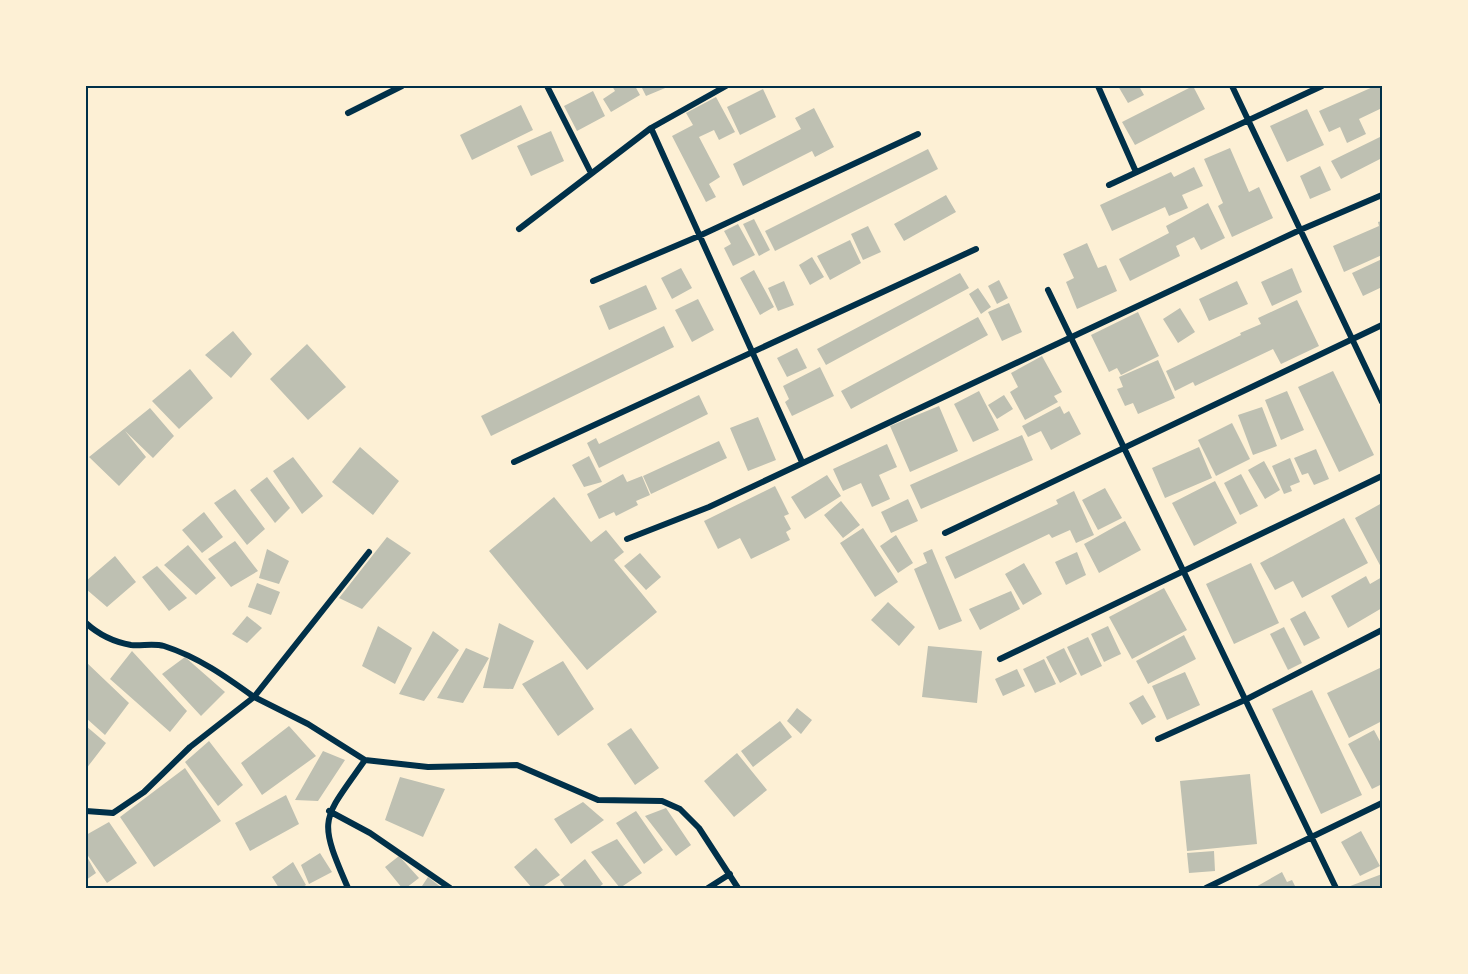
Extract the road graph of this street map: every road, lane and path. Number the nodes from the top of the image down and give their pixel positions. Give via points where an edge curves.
1 (402, 86) edge
2 (547, 86) edge
3 (726, 86) edge
4 (1098, 86) edge
5 (1233, 86) edge
6 (1322, 86) edge
7 (348, 113) dead end
8 (1249, 120) junction
9 (651, 128) junction
10 (918, 135) dead end
11 (1136, 172) junction
12 (591, 173) junction
13 (1109, 185) dead end
14 (1383, 195) edge
15 (519, 229) dead end
16 (1300, 230) junction
17 (699, 236) junction
18 (976, 249) dead end
19 (593, 282) dead end
20 (1048, 290) dead end
21 (1383, 325) edge
22 (1070, 338) junction
23 (1352, 340) junction
24 (753, 352) junction
25 (1383, 402) edge
26 (1124, 449) junction
27 (514, 462) dead end
28 (802, 462) junction
29 (1383, 476) edge
30 (945, 533) dead end
31 (627, 539) dead end
32 (369, 552) dead end
33 (1184, 569) junction
34 (86, 623) edge
35 (1383, 630) edge
36 (999, 659) dead end
37 (254, 697) junction
38 (1247, 699) junction
39 (1158, 739) dead end
40 (365, 760) junction
41 (1383, 803) edge
42 (86, 811) edge
43 (329, 811) junction
44 (1311, 837) junction
45 (730, 874) junction
46 (348, 888) edge
47 (450, 888) edge
48 (708, 888) edge
49 (738, 888) edge
50 (1206, 888) edge
51 (1336, 888) edge

1 - 7 street
2 - 12 street
3 - 9 street
4 - 11 street
5 - 8 street
6 - 8 street
8 - 11 street
8 - 16 street
9 - 12 street
9 - 17 street
10 - 17 street
11 - 13 street
12 - 15 street
14 - 16 street
16 - 22 street
16 - 23 street
17 - 19 street
17 - 24 street
18 - 24 street
20 - 22 street
21 - 23 street
22 - 26 street
22 - 28 street
23 - 25 street
23 - 26 street
24 - 27 street
24 - 28 street
26 - 30 street
26 - 33 street
28 - 31 street via 709,507
29 - 33 street
32 - 37 street
33 - 36 street
33 - 38 street
34 - 37 street via 113,640 131,645 161,645 206,663
35 - 38 street
37 - 40 street via 308,724
37 - 42 street via 190,747 144,792 113,813
38 - 39 street
38 - 44 street
40 - 43 street
40 - 45 street via 428,767 517,765 598,800 662,801 680,809 699,828
41 - 44 street
43 - 46 street via 330,847
43 - 47 street via 370,833
44 - 50 street
44 - 51 street
45 - 48 street
45 - 49 street

